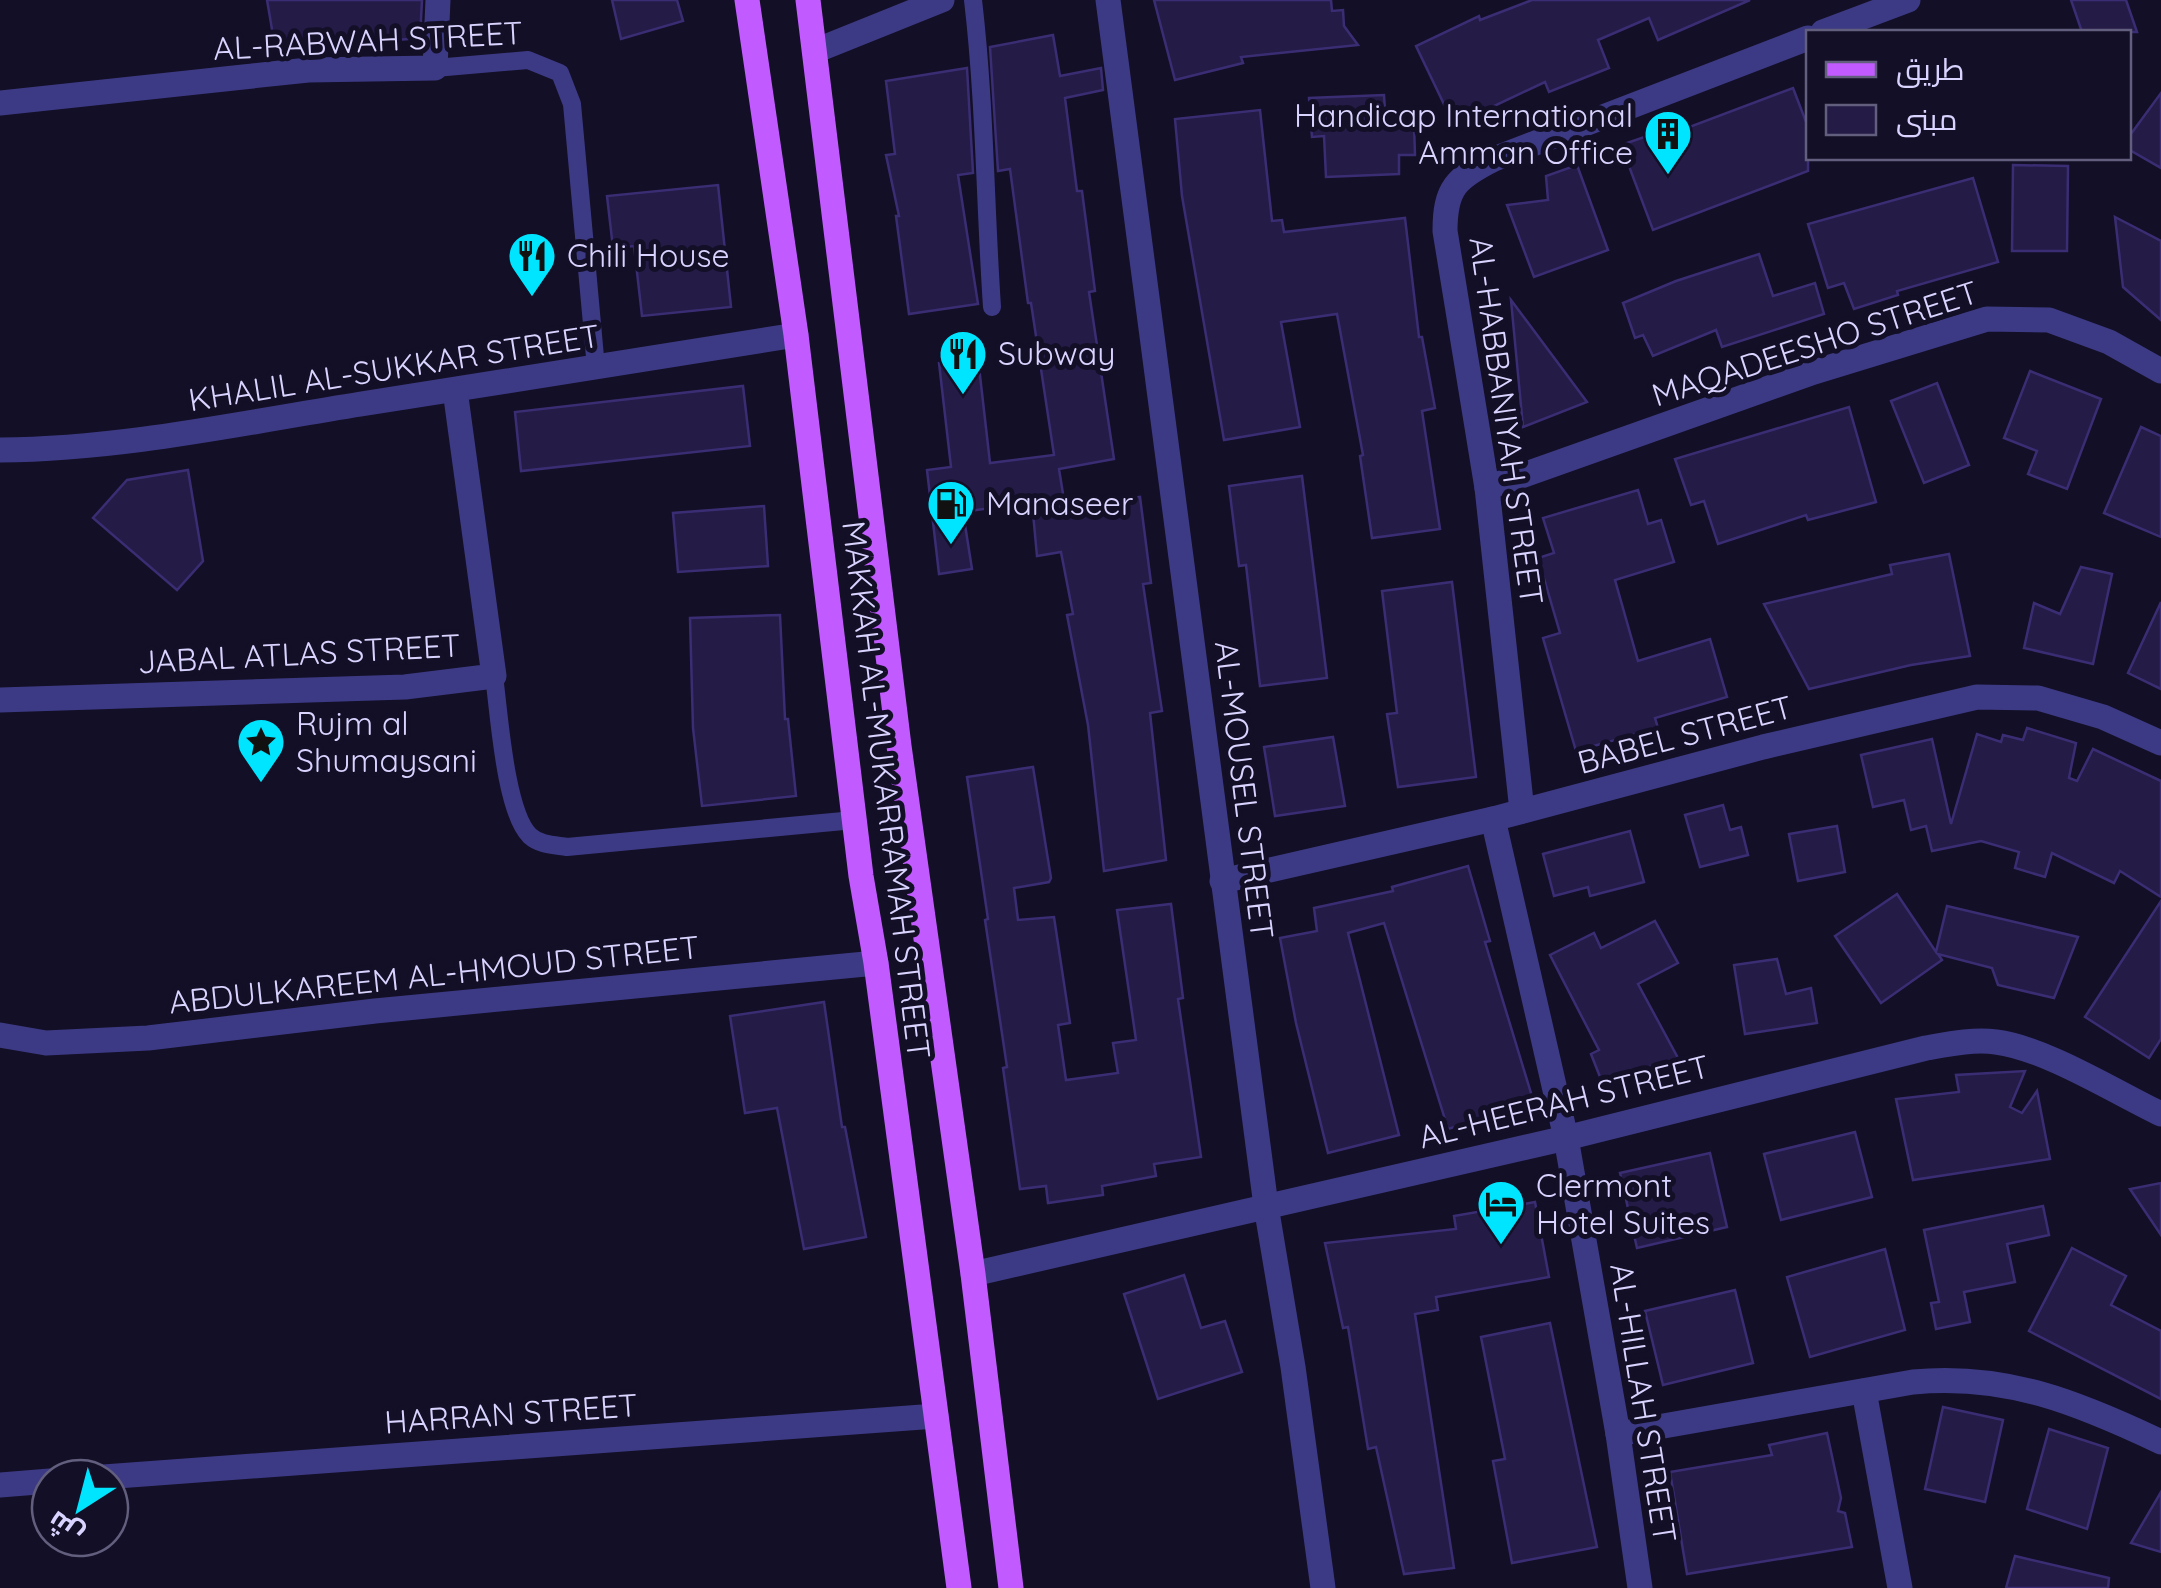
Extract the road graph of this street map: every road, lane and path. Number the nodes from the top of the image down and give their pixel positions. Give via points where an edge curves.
1 (438, 0) edge
2 (748, 0) edge
3 (808, 0) edge
4 (942, 0) edge
5 (973, 0) edge
6 (1108, 0) edge
7 (1908, 0) edge
8 (1828, 30) edge
9 (1806, 39) edge
10 (815, 51) junction
11 (436, 68) junction
12 (0, 103) edge
13 (992, 307) dead end
14 (796, 336) junction
15 (596, 368) junction
16 (2161, 370) edge
17 (454, 390) junction
18 (0, 450) edge
19 (1487, 488) junction
20 (494, 676) junction
21 (0, 700) edge
22 (2161, 743) edge
23 (1522, 811) junction
24 (1493, 819) junction
25 (854, 820) junction
26 (1222, 880) junction
27 (876, 962) junction
28 (0, 1034) edge
29 (2161, 1114) edge
30 (1566, 1138) junction
31 (1266, 1206) junction
32 (973, 1274) junction
33 (1864, 1391) junction
34 (936, 1416) junction
35 (1618, 1434) junction
36 (2161, 1442) edge
37 (130, 1475) edge
38 (30, 1483) edge
39 (0, 1485) edge
40 (960, 1588) edge
41 (1010, 1588) edge
42 (1323, 1588) edge
43 (1640, 1588) edge
44 (1900, 1588) edge

1 - 11 street
2 - 14 main road, MAKKAH AL-MUKARRAMAH STREET
3 - 10 main road, MAKKAH AL-MUKARRAMAH STREET
4 - 10 street
5 - 13 lane
6 - 26 street, AL-MOUSEL STREET
7 - 8 street
9 - 19 street, AL-HABBANIYAH STREET via 1494,159 1454,184 1445,203 1445,231
10 - 32 main road, MAKKAH AL-MUKARRAMAH STREET via 898,746
11 - 12 street, AL-RABWAH STREET via 308,70
11 - 15 lane, AL-RABWAH STREET via 528,60 560,73 572,104
14 - 15 street, KHALIL AL-SUKKAR STREET
14 - 25 main road, MAKKAH AL-MUKARRAMAH STREET
15 - 17 street, KHALIL AL-SUKKAR STREET
16 - 19 street, MAQADEESHO STREET via 2049,320 1987,319 1814,372
17 - 18 street, KHALIL AL-SUKKAR STREET via 128,442
17 - 20 street, JABAL ATLAS STREET
19 - 23 street, AL-HABBANIYAH STREET
20 - 21 street, JABAL ATLAS STREET via 405,687
20 - 25 lane via 518,820 541,843 567,847
22 - 23 street, BABEL STREET via 2038,698 1977,697
23 - 24 street, BABEL STREET
24 - 26 street, BABEL STREET
24 - 30 street, AL-HILLAH STREET
25 - 27 main road, MAKKAH AL-MUKARRAMAH STREET
26 - 31 street, AL-MOUSEL STREET
27 - 28 street, ABDULKAREEM AL-HMOUD STREET via 148,1038 46,1043
27 - 34 main road, MAKKAH AL-MUKARRAMAH STREET
29 - 30 street, AL-HEERAH STREET via 2036,1053 1970,1041
30 - 31 street, AL-HEERAH STREET
30 - 35 street, AL-HILLAH STREET
31 - 32 street, AL-HEERAH STREET
31 - 42 street, AL-MOUSEL STREET
32 - 41 main road, MAKKAH AL-MUKARRAMAH STREET
33 - 35 street
33 - 36 street via 1956,1378 1991,1382 2068,1401
33 - 44 street
34 - 37 street, HARRAN STREET
34 - 40 main road, MAKKAH AL-MUKARRAMAH STREET
35 - 43 street, AL-HILLAH STREET
38 - 39 street

